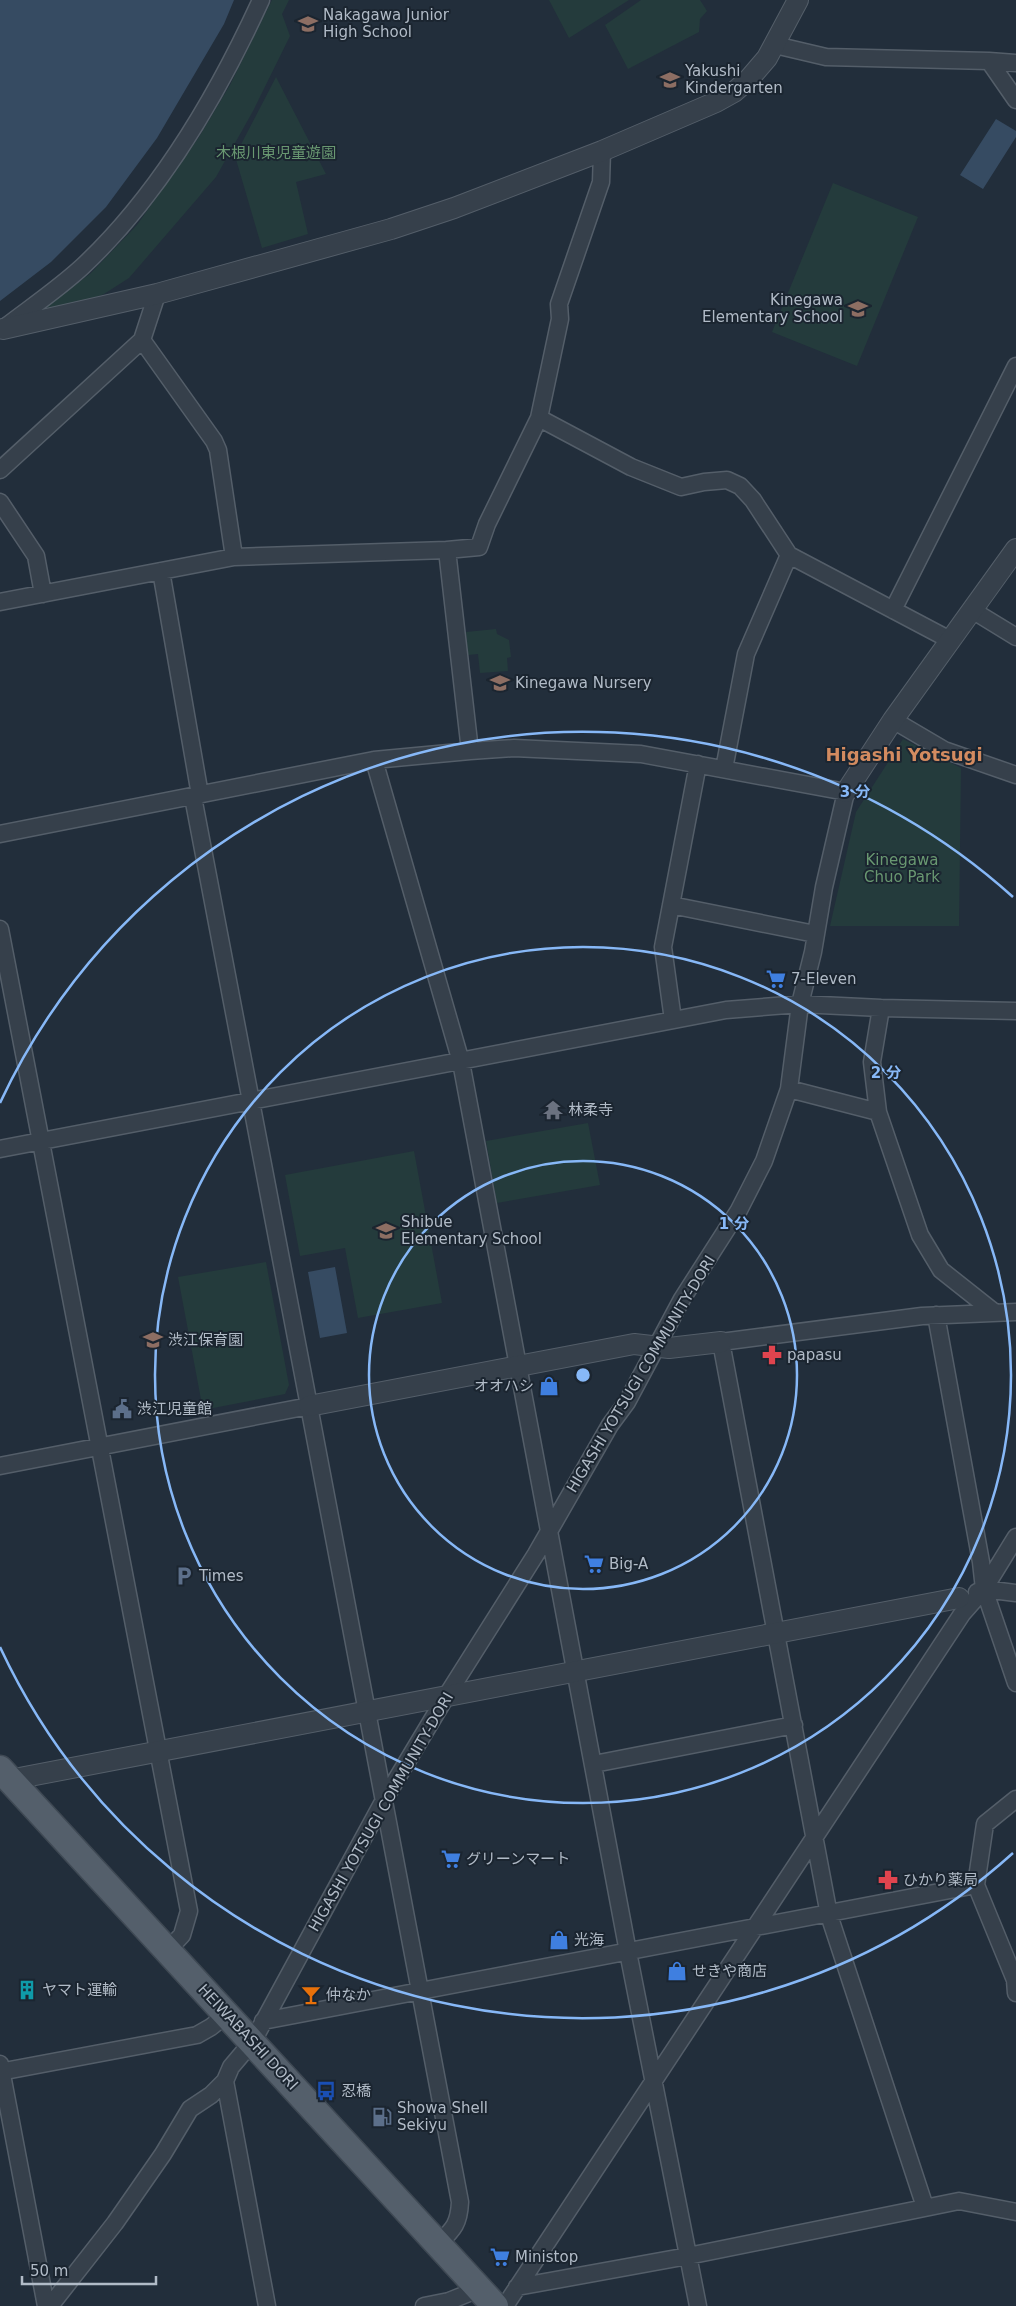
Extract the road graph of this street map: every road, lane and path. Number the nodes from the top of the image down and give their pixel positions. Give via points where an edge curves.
1 (260, 0) edge
2 (798, 0) edge
3 (775, 45) junction
4 (989, 62) junction
5 (1016, 62) edge
6 (1016, 100) edge
7 (602, 152) junction
8 (157, 294) junction
9 (1, 329) edge
10 (142, 340) junction
11 (1016, 366) edge
12 (539, 418) junction
13 (0, 470) edge
14 (0, 502) edge
15 (1016, 549) edge
16 (447, 550) junction
17 (789, 555) junction
18 (234, 557) junction
19 (161, 571) junction
20 (43, 594) junction
21 (0, 602) edge
22 (893, 610) junction
23 (972, 610) junction
24 (1016, 637) edge
25 (950, 640) junction
26 (893, 720) junction
27 (470, 751) junction
28 (374, 760) junction
29 (698, 764) junction
30 (724, 769) junction
31 (1016, 775) edge
32 (846, 792) junction
33 (197, 796) junction
34 (0, 834) edge
35 (671, 905) junction
36 (0, 929) edge
37 (815, 934) junction
38 (800, 1004) junction
39 (881, 1008) junction
40 (1016, 1011) edge
41 (673, 1020) junction
42 (461, 1062) junction
43 (789, 1088) junction
44 (252, 1101) junction
45 (878, 1112) junction
46 (40, 1141) junction
47 (0, 1149) edge
48 (994, 1312) junction
49 (1016, 1312) edge
50 (936, 1315) junction
51 (721, 1342) junction
52 (657, 1347) junction
53 (519, 1365) junction
54 (309, 1406) junction
55 (99, 1447) junction
56 (0, 1466) edge
57 (550, 1530) junction
58 (1016, 1537) edge
59 (984, 1589) junction
60 (1016, 1593) edge
61 (959, 1598) joint
62 (776, 1632) junction
63 (577, 1670) junction
64 (1016, 1683) edge
65 (446, 1695) junction
66 (367, 1710) junction
67 (794, 1724) junction
68 (158, 1750) junction
69 (594, 1764) junction
70 (3, 1777) edge
71 (1016, 1799) edge
72 (384, 1800) junction
73 (815, 1835) junction
74 (976, 1885) junction
75 (829, 1915) junction
76 (754, 1928) junction
77 (168, 1950) junction
78 (628, 1952) junction
79 (420, 1992) junction
80 (1016, 1993) edge
81 (226, 2014) junction
82 (258, 2031) junction
83 (1, 2069) edge
84 (654, 2080) junction
85 (226, 2081) junction
86 (925, 2207) junction
87 (1016, 2212) edge
88 (439, 2243) junction
89 (688, 2256) junction
90 (517, 2287) junction
91 (487, 2298) edge
92 (46, 2306) edge
93 (50, 2306) edge
94 (268, 2306) edge
95 (424, 2306) edge
96 (505, 2306) edge
97 (698, 2306) edge

1 - 9 street via 246,33 206,104 160,176 82,267
2 - 3 street
3 - 4 street via 826,57
3 - 7 street via 749,79 734,92
4 - 5 street
4 - 6 street
7 - 8 street via 391,229
7 - 12 street via 601,182 559,304 560,319
8 - 9 street
8 - 10 street
10 - 13 street
10 - 18 street via 218,450
11 - 22 street
12 - 16 street via 479,547
12 - 17 street via 631,467 681,487 727,480 740,486
14 - 20 street via 36,556
15 - 23 street, HIGASHI YOTSUGI COMMUNITY-DORI
16 - 18 street
16 - 27 street
17 - 22 street
17 - 30 street via 746,654
18 - 19 street
19 - 20 street
19 - 33 street
20 - 21 street
22 - 25 street
23 - 24 street
23 - 25 street, HIGASHI YOTSUGI COMMUNITY-DORI
25 - 26 street, HIGASHI YOTSUGI COMMUNITY-DORI
26 - 31 street via 944,750
26 - 32 street, HIGASHI YOTSUGI COMMUNITY-DORI
27 - 28 street
27 - 29 street via 514,748 641,754
28 - 33 street
28 - 42 street
29 - 30 street
29 - 35 street
30 - 32 street
32 - 37 street, HIGASHI YOTSUGI COMMUNITY-DORI
33 - 34 street
33 - 44 street
35 - 37 street
35 - 41 street via 663,947
36 - 46 street
37 - 38 street, HIGASHI YOTSUGI COMMUNITY-DORI
38 - 39 street
38 - 41 street via 726,1010
38 - 43 street, HIGASHI YOTSUGI COMMUNITY-DORI
39 - 40 street
39 - 45 street via 872,1062
41 - 42 street
42 - 44 street
42 - 53 street
43 - 45 street
43 - 52 street, HIGASHI YOTSUGI COMMUNITY-DORI via 764,1161 739,1210 682,1299
44 - 46 street
44 - 54 street
45 - 48 street via 920,1235 941,1270
46 - 47 street
46 - 55 street
48 - 49 street
48 - 50 street
50 - 51 street
50 - 59 street
51 - 52 street
51 - 62 street
52 - 53 street via 634,1344
52 - 57 street, HIGASHI YOTSUGI COMMUNITY-DORI
53 - 54 street
53 - 57 street
54 - 55 street
54 - 66 street
55 - 56 street
55 - 68 street
57 - 63 street
57 - 65 street, HIGASHI YOTSUGI COMMUNITY-DORI
58 - 59 street
59 - 60 street
59 - 61 street
59 - 64 street
59 - 73 street via 962,1614
61 - 62 street
62 - 63 street
62 - 67 street
63 - 65 street
63 - 69 street
65 - 66 street
65 - 72 street, HIGASHI YOTSUGI COMMUNITY-DORI
66 - 68 street
66 - 72 street
67 - 69 street
67 - 73 street
68 - 70 street
68 - 77 street via 189,1911 182,1935
69 - 78 street
70 - 77 main road, HEIWABASHI DORI
71 - 74 street via 985,1824
72 - 79 street
72 - 82 street, HIGASHI YOTSUGI COMMUNITY-DORI
73 - 75 street
73 - 76 street
74 - 75 street
74 - 80 street via 1015,1980
75 - 76 street
75 - 86 street
76 - 78 street
76 - 84 street
77 - 81 main road, HEIWABASHI DORI
78 - 79 street
78 - 84 street
79 - 82 street
79 - 88 street via 460,2202 455,2228
81 - 82 main road, HEIWABASHI DORI
81 - 83 street via 197,2035
82 - 85 street, HIGASHI YOTSUGI COMMUNITY-DORI via 231,2068
82 - 88 main road, HEIWABASHI DORI
83 - 92 street
84 - 89 street
84 - 90 street
85 - 93 street via 190,2109 115,2223
85 - 94 street
86 - 87 street via 969,2202
86 - 89 street
88 - 91 main road, HEIWABASHI DORI
89 - 90 street
89 - 97 street
90 - 96 street
91 - 95 street

